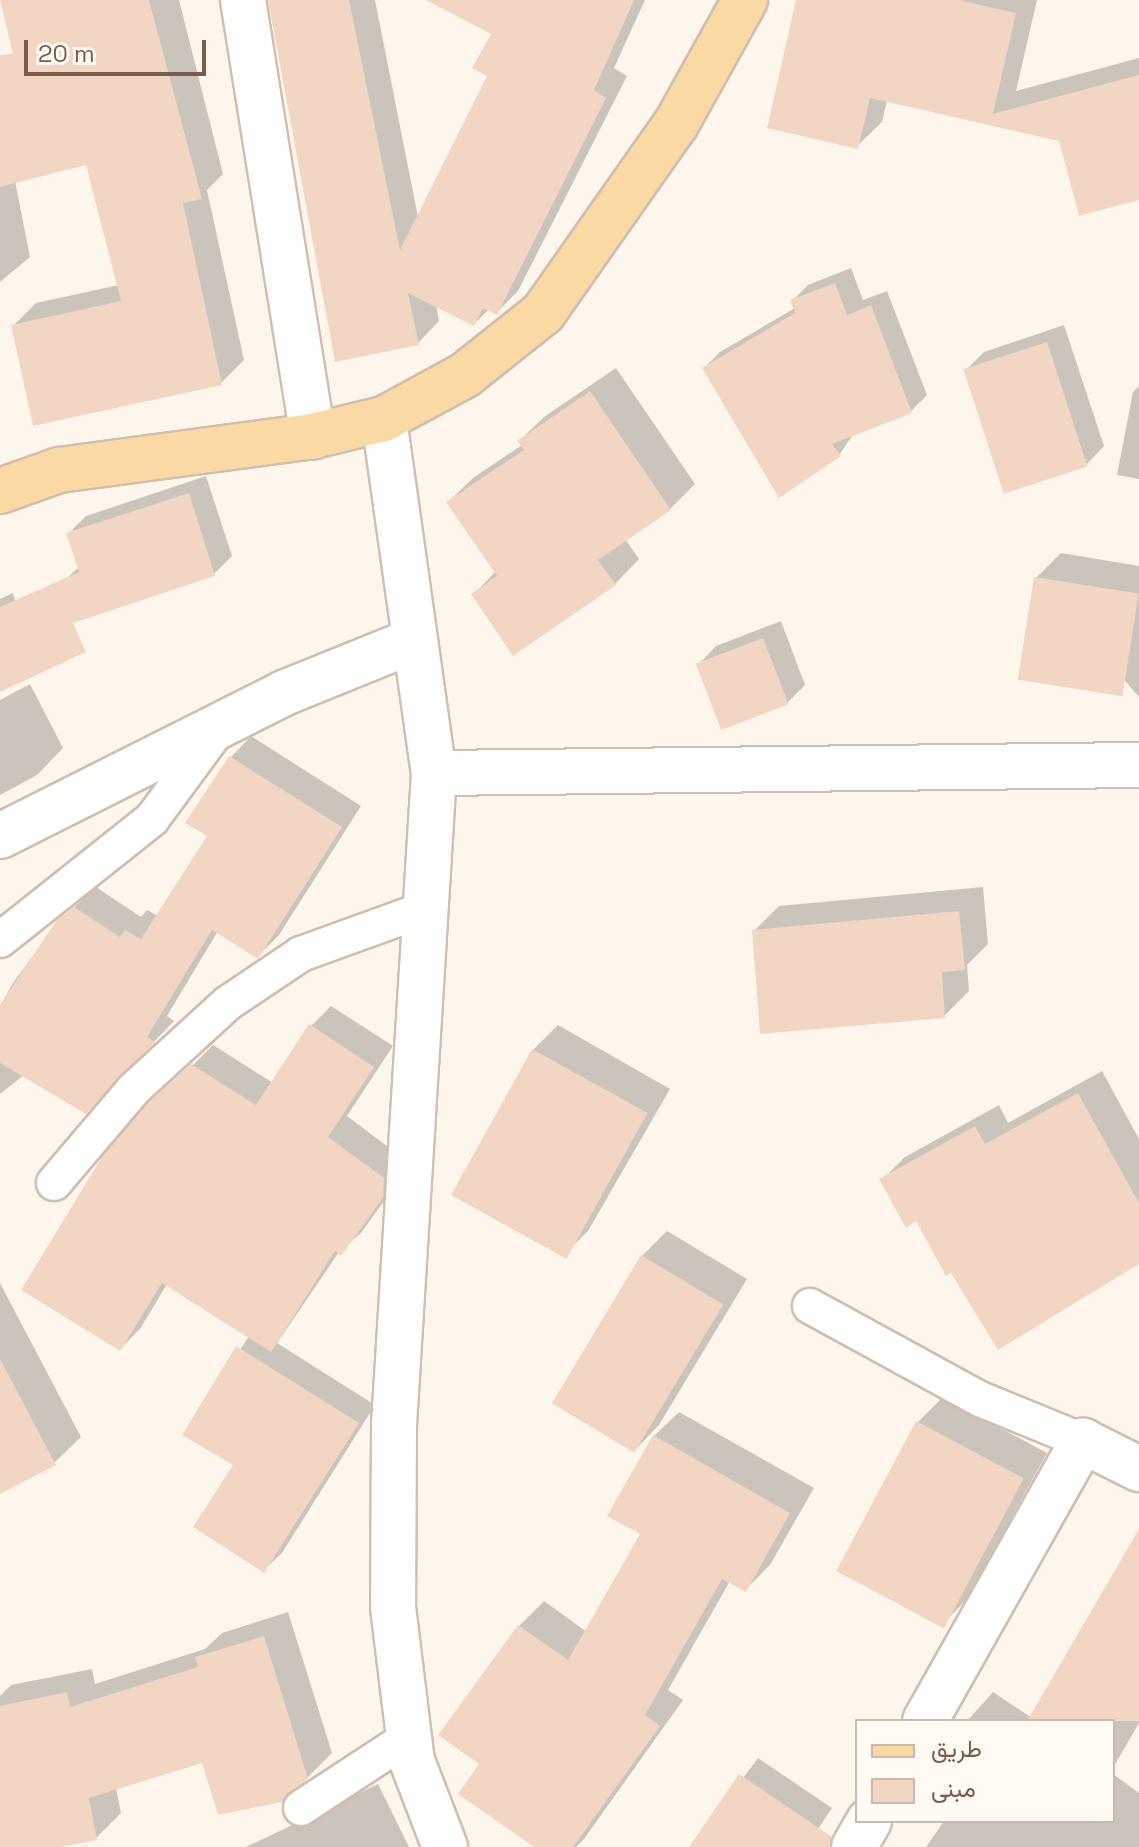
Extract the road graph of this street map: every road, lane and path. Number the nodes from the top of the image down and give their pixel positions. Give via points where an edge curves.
1 (243, 0) edge
2 (745, 0) edge
3 (384, 419) junction
4 (313, 436) junction
5 (0, 491) edge
6 (415, 640) junction
7 (221, 725) junction
8 (1139, 765) edge
9 (434, 773) junction
10 (0, 836) edge
11 (425, 909) junction
12 (0, 940) edge
13 (54, 1183) dead end
14 (810, 1306) dead end
15 (1083, 1441) junction
16 (1139, 1469) edge
17 (926, 1719) edge
18 (409, 1737) junction
19 (301, 1808) dead end
20 (868, 1823) edge
21 (445, 1847) edge
22 (854, 1847) edge

1 - 4 street
2 - 3 main road via 676,124 543,313 465,375
3 - 4 main road
3 - 6 street
4 - 5 main road via 59,470
6 - 7 street via 284,693
6 - 9 street
7 - 10 street
7 - 12 lane via 152,819
8 - 9 street
9 - 11 street
11 - 13 lane via 301,954 228,1003 134,1089
11 - 18 street via 394,1425 393,1607
14 - 15 lane via 980,1399
15 - 16 street
15 - 17 street
18 - 19 lane
18 - 21 street via 412,1761
20 - 22 street

